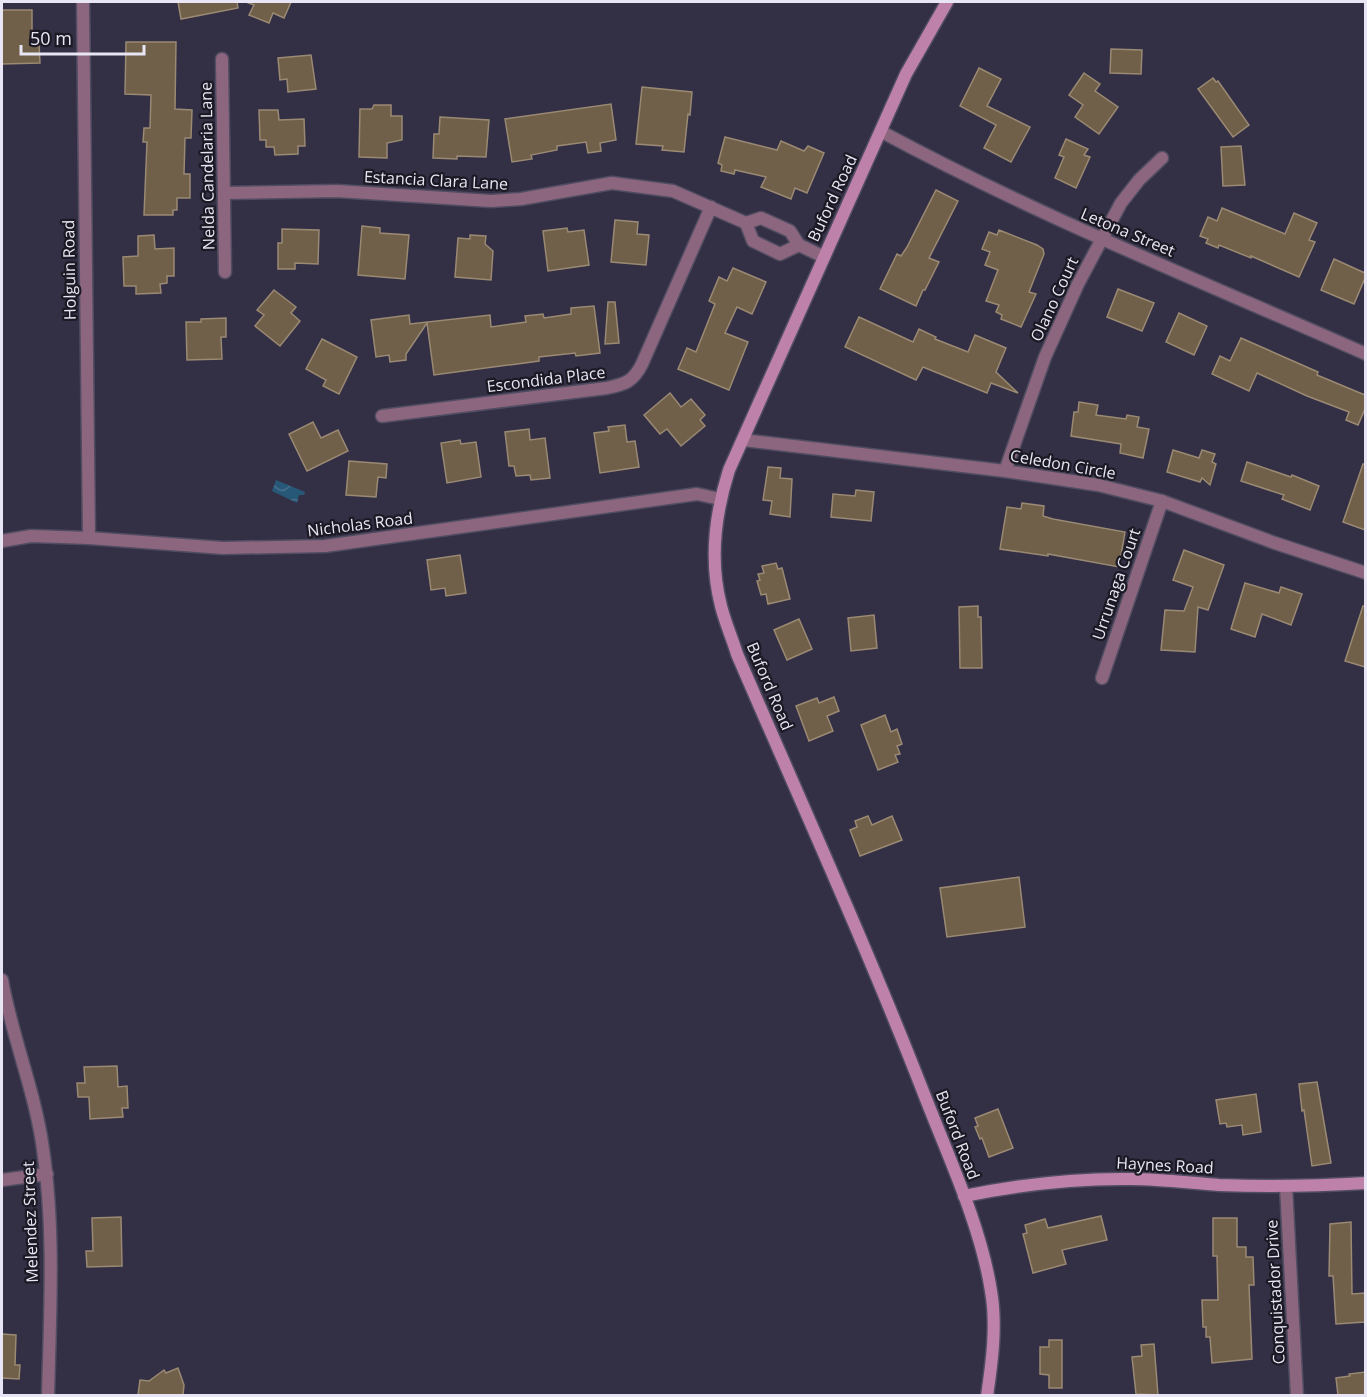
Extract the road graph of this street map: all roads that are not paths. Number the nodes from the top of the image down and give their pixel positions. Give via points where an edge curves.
1 (83, 2) edge
2 (945, 3) edge
3 (222, 59) dead end
4 (882, 132) junction
5 (1162, 158) dead end
6 (224, 193) junction
7 (711, 207) junction
8 (747, 223) junction
9 (1101, 240) junction
10 (799, 245) junction
11 (824, 257) junction
12 (225, 272) dead end
13 (1365, 354) edge
14 (382, 416) dead end
15 (743, 440) junction
16 (1005, 471) junction
17 (720, 499) junction
18 (1162, 501) junction
19 (89, 538) junction
20 (2, 541) edge
21 (1365, 573) edge
22 (1102, 678) dead end
23 (2, 980) edge
24 (46, 1174) junction
25 (2, 1180) edge
26 (1365, 1182) edge
27 (1286, 1186) junction
28 (964, 1196) junction
29 (48, 1395) edge
30 (987, 1395) edge
31 (1297, 1395) edge

1 - 19 street, Holguin Road
2 - 4 street, Buford Road via 906,74
3 - 6 street, Nelda Candelaria Lane
4 - 9 street, Letona Street
4 - 11 street, Buford Road
5 - 9 street, Olano Court via 1120,203
6 - 7 street, Estancia Clara Lane via 337,191 491,201 612,183 673,191
6 - 12 street, Nelda Candelaria Lane
7 - 8 street, Estancia Clara Lane
7 - 14 street, Escondida Place via 642,364 636,376 625,384
8 - 10 street, Estancia Clara Lane via 761,219 790,231
8 - 10 street via 753,241 780,254
9 - 13 street, Letona Street
9 - 16 street, Olano Court via 1045,357
10 - 11 street, Estancia Clara Lane
11 - 15 street, Buford Road
15 - 16 street, Celedon Circle
15 - 17 street, Buford Road
16 - 18 street, Celedon Circle via 1098,485
17 - 19 street, Nicholas Road via 697,494 325,546 223,548
17 - 28 street, Buford Road via 716,577 720,605 737,654 908,1052
18 - 21 street, Celedon Circle
18 - 22 street, Urrunaga Court
19 - 20 street, Nicholas Road via 31,536
23 - 24 street, Melendez Street via 32,1097
24 - 25 street
24 - 29 street, Melendez Street via 50,1218
26 - 27 street, Haynes Road
27 - 28 street, Haynes Road via 1088,1179
27 - 31 street, Conquistador Drive
28 - 30 street, Buford Road via 992,1295 992,1360

